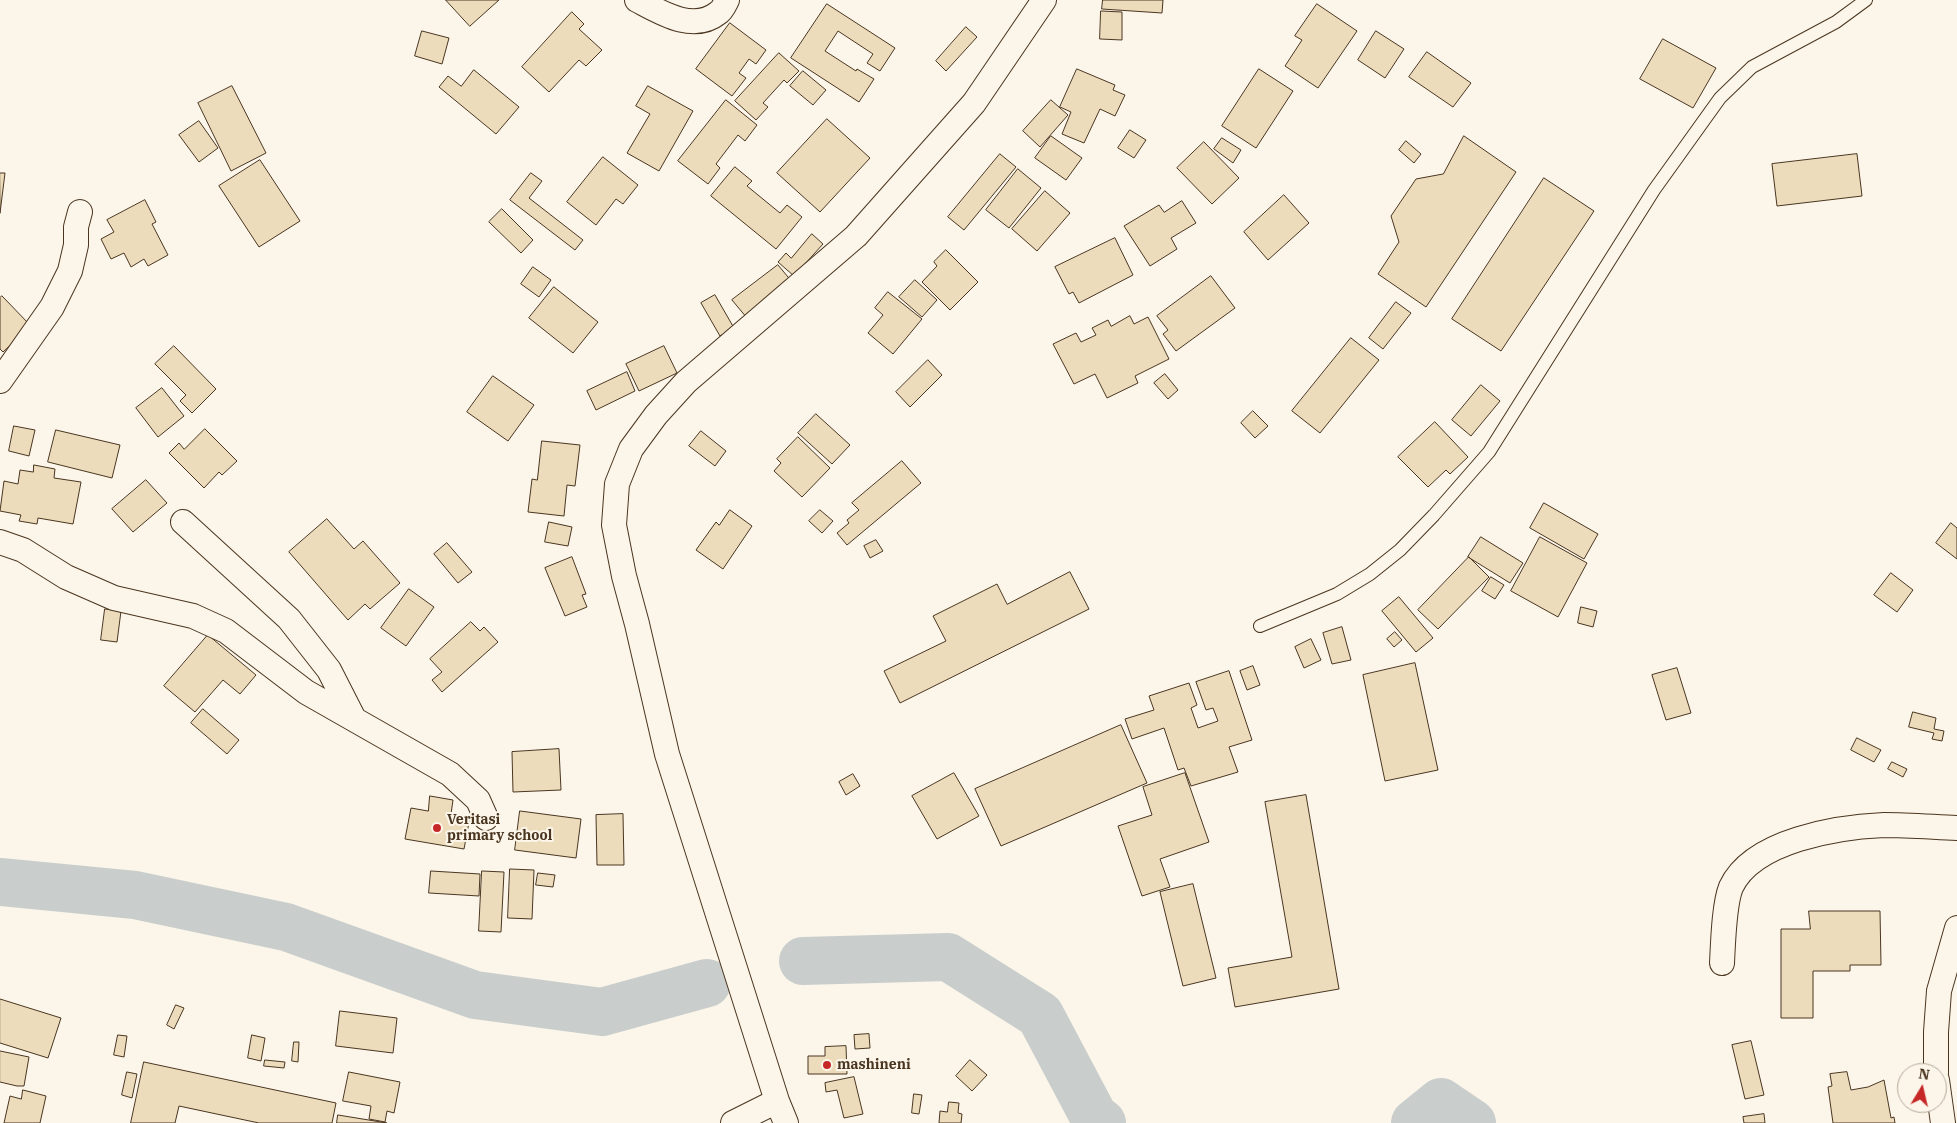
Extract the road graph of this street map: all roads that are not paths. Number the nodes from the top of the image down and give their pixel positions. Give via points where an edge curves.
1 (637, 0) edge
2 (727, 0) edge
3 (1044, 0) edge
4 (1866, 0) edge
5 (80, 212) dead end
6 (0, 380) edge
7 (183, 522) dead end
8 (0, 542) edge
9 (1260, 626) dead end
10 (354, 720) junction
11 (486, 818) dead end
12 (1957, 828) edge
13 (1957, 928) edge
14 (1722, 963) dead end
15 (1936, 1063) edge
16 (777, 1101) junction
17 (734, 1123) edge
18 (786, 1123) edge

1 - 2 street via 671,18 700,21 719,13
3 - 16 street via 974,103 856,236 686,382 656,415 632,449 618,484 614,526 667,754
4 - 9 lane via 1836,22 1752,67 1720,98 1654,190 1489,452 1434,515 1400,550 1370,574 1337,594
5 - 6 street via 70,271 52,307
7 - 10 street via 289,619 328,670
8 - 10 street via 23,550 66,577 114,598 193,616 226,631 306,692
10 - 11 street via 450,774 478,800
12 - 14 street via 1884,825 1825,832 1770,850 1746,867 1731,888
13 - 15 street via 1939,990
16 - 17 street
16 - 18 street

